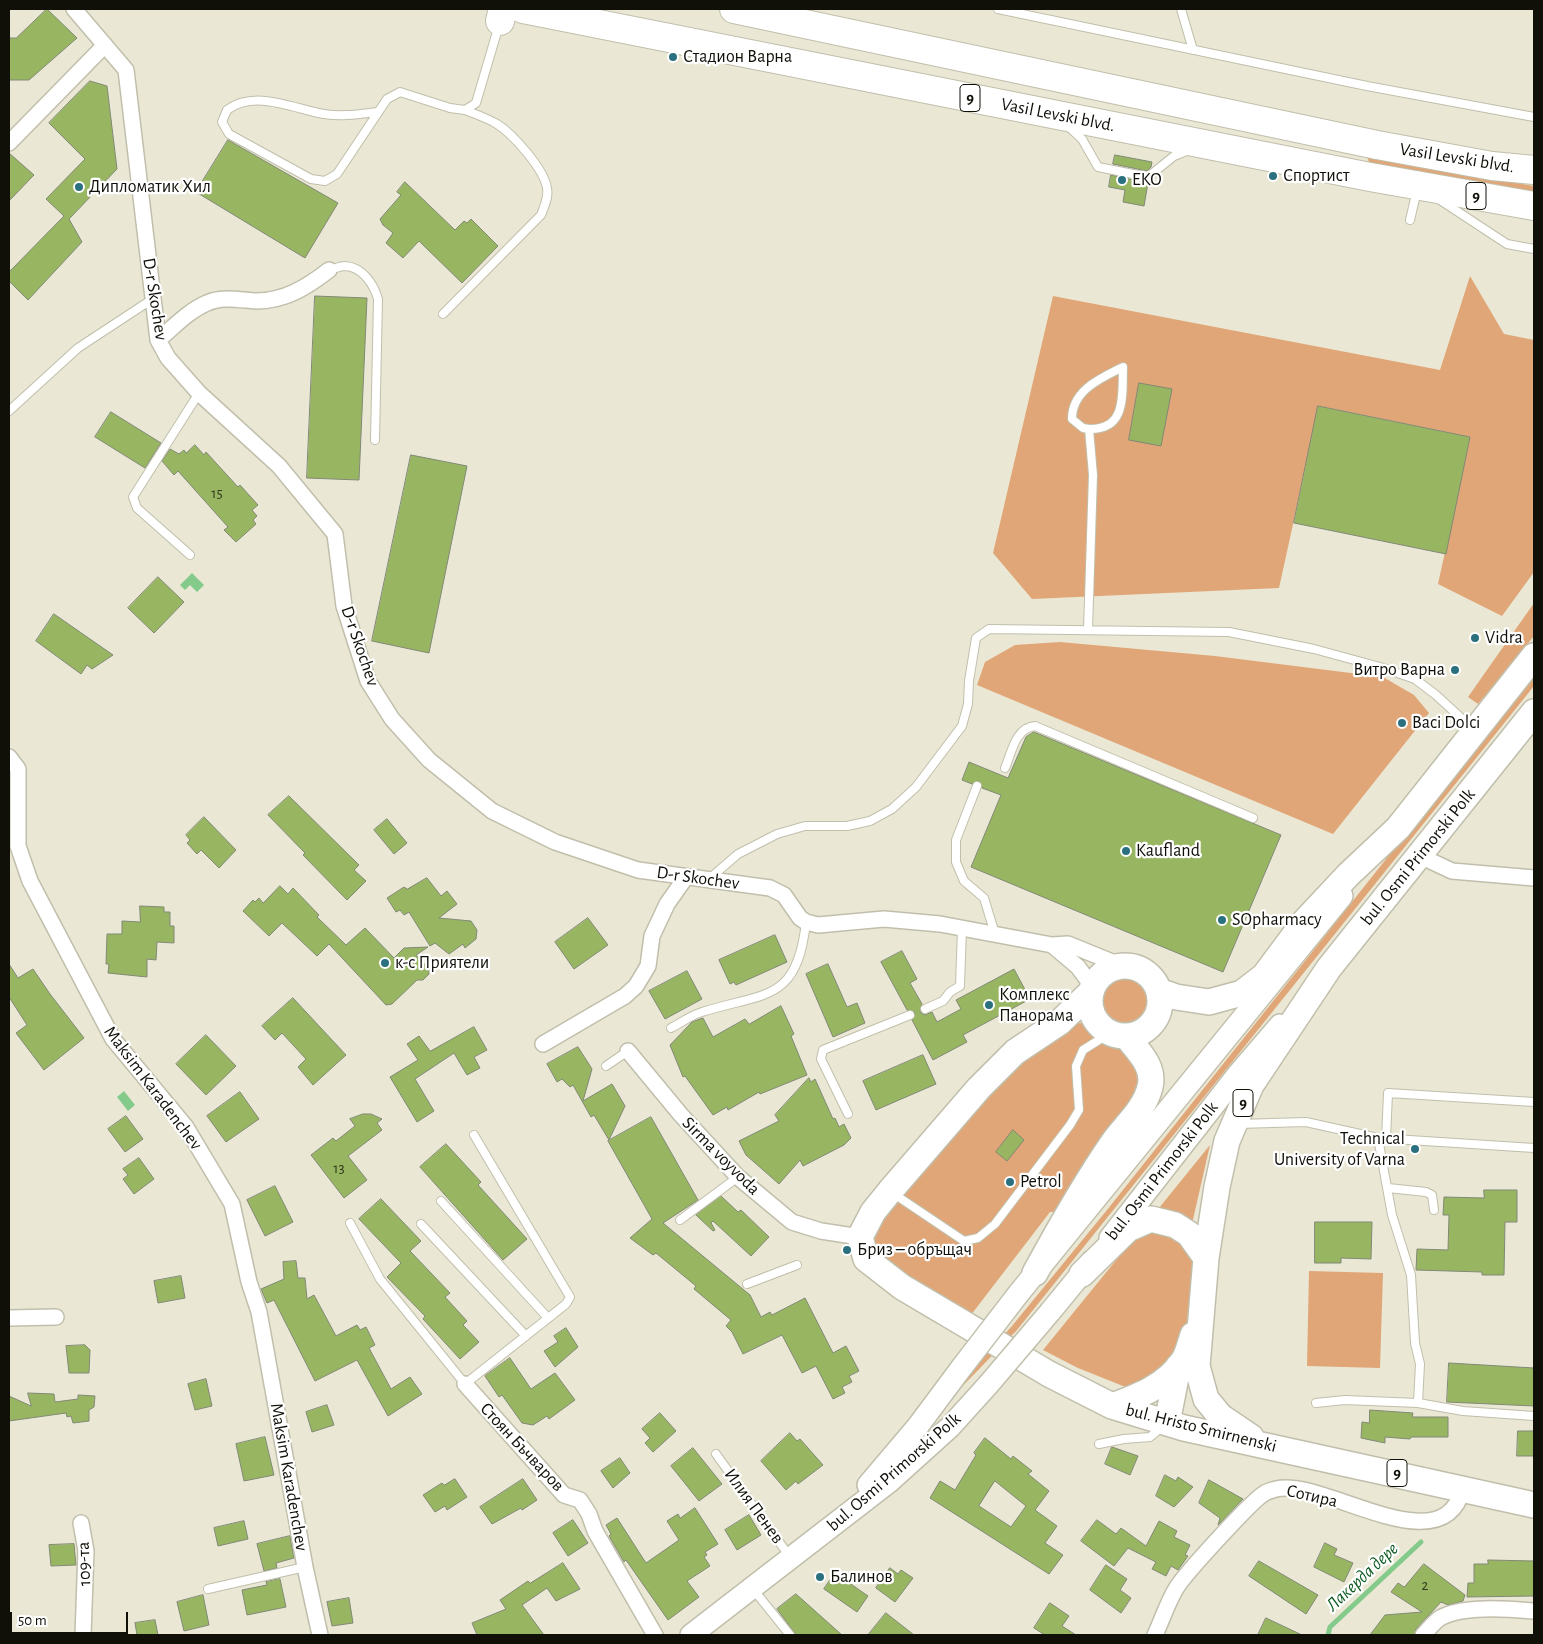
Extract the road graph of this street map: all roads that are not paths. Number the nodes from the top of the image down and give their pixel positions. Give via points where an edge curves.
1 (74, 9) edge
2 (734, 9) edge
3 (998, 9) edge
4 (1181, 9) edge
5 (509, 13) edge
6 (105, 45) junction
7 (1193, 50) junction
8 (941, 54) junction
9 (929, 90) junction
10 (465, 110) junction
11 (378, 112) junction
12 (1057, 115) junction
13 (1534, 117) edge
14 (9, 143) edge
15 (1205, 143) junction
16 (1377, 145) junction
17 (1534, 170) edge
18 (1370, 177) junction
19 (1418, 185) junction
20 (1534, 206) edge
21 (1410, 220) dead end
22 (1534, 249) edge
23 (329, 270) joint
24 (154, 298) junction
25 (443, 314) dead end
26 (158, 340) junction
27 (199, 393) junction
28 (9, 411) edge
29 (1089, 429) junction
30 (375, 440) dead end
31 (190, 555) dead end
32 (1088, 630) junction
33 (1534, 656) edge
34 (1534, 712) edge
35 (1475, 731) junction
36 (9, 757) edge
37 (1006, 768) dead end
38 (977, 786) dead end
39 (1253, 818) dead end
40 (1398, 828) junction
41 (1420, 856) junction
42 (686, 878) junction
43 (1534, 878) edge
44 (709, 879) junction
45 (806, 922) junction
46 (962, 928) junction
47 (996, 934) junction
48 (1052, 944) junction
49 (1122, 966) junction
50 (1329, 968) junction
51 (1091, 990) junction
52 (1159, 990) junction
53 (925, 1009) dead end
54 (910, 1015) dead end
55 (671, 1028) dead end
56 (1112, 1032) junction
57 (1043, 1035) junction
58 (543, 1044) dead end
59 (628, 1051) joint
60 (606, 1066) dead end
61 (1534, 1102) edge
62 (848, 1114) dead end
63 (1234, 1124) junction
64 (474, 1135) dead end
65 (1382, 1139) junction
66 (1534, 1148) edge
67 (738, 1177) junction
68 (1388, 1188) junction
69 (890, 1191) junction
70 (441, 1201) dead end
71 (1434, 1210) dead end
72 (680, 1220) dead end
73 (350, 1223) dead end
74 (421, 1224) dead end
75 (860, 1237) junction
76 (1206, 1258) junction
77 (797, 1265) dead end
78 (1035, 1273) junction
79 (1082, 1274) junction
80 (747, 1284) dead end
81 (56, 1317) dead end
82 (9, 1318) edge
83 (548, 1318) junction
84 (526, 1336) junction
85 (1188, 1366) junction
86 (465, 1384) junction
87 (1316, 1403) dead end
88 (1418, 1403) junction
89 (1112, 1406) junction
90 (1534, 1416) edge
91 (1176, 1426) junction
92 (1259, 1443) junction
93 (1099, 1444) dead end
94 (716, 1454) dead end
95 (1463, 1488) junction
96 (1534, 1505) edge
97 (81, 1523) dead end
98 (822, 1534) junction
99 (791, 1559) junction
100 (305, 1567) junction
101 (208, 1589) dead end
102 (753, 1589) junction
103 (1534, 1611) edge
104 (83, 1635) edge
105 (320, 1635) edge
106 (655, 1635) edge
107 (691, 1635) edge
108 (790, 1635) edge
109 (1155, 1635) edge
110 (1424, 1635) edge

1 - 6 street, D-r Skochev
2 - 8 highway, Vasil Levski blvd. / 9
3 - 7 lane
4 - 7 lane
5 - 9 highway, Vasil Levski blvd. / 9
5 - 10 lane via 476,104
6 - 14 street
6 - 24 street, D-r Skochev via 126,70
7 - 13 lane
8 - 9 highway via 925,58 918,66 919,81
8 - 16 highway, Vasil Levski blvd. / 9
9 - 12 highway, Vasil Levski blvd. / 9
10 - 11 lane via 400,92 387,99
10 - 25 lane via 497,124 514,137 540,173 547,188 546,204 541,215
11 - 11 lane via 350,116 325,114 268,101 249,102 227,110 222,122 229,134 312,179 325,181 337,174
12 - 15 highway, Vasil Levski blvd. / 9
12 - 15 lane via 1082,139 1098,167 1148,177 1174,156
15 - 18 highway, Vasil Levski blvd. / 9
16 - 17 highway, Vasil Levski blvd. / 9 via 1492,166
16 - 18 highway via 1362,146 1354,155 1355,167
18 - 19 highway, Vasil Levski blvd. / 9
19 - 20 highway, Vasil Levski blvd. / 9
19 - 21 lane
19 - 22 lane via 1507,244
23 - 26 street via 310,284 279,298 207,302
23 - 30 lane via 345,266 357,270 374,285 378,299
24 - 26 street, D-r Skochev
24 - 28 lane via 78,348
26 - 27 street, D-r Skochev via 168,358
27 - 31 lane via 133,497 137,508
27 - 42 street, D-r Skochev via 278,466 336,534 344,606 368,681 392,719 429,760 492,811 555,842 638,870
29 - 29 lane via 1099,430 1119,414 1123,367 1093,381 1072,407 1072,419
29 - 32 lane via 1093,475
32 - 35 lane via 1229,632 1342,657 1414,679
32 - 44 lane via 989,629 976,638 962,726 916,787 892,810 870,821 847,826 805,826 777,834 738,854
33 - 35 main road
34 - 41 main road, bul. Osmi Primorski Polk / 9
35 - 40 main road
36 - 100 street, Maksim Karadenchev via 18,769 18,846 30,881 113,1040 186,1127 232,1204 259,1312
37 - 39 lane via 1021,731 1035,726
38 - 47 lane via 956,840 956,862 964,881 984,898
40 - 52 main road via 1305,921 1264,976 1242,993 1209,1002 1176,997
40 - 78 main road, bul. Osmi Primorski Polk
41 - 43 street via 1452,872
41 - 50 main road, bul. Osmi Primorski Polk / 9
42 - 44 street, D-r Skochev
42 - 58 street via 667,904 652,936 648,966 636,986 625,996
44 - 45 street, D-r Skochev via 770,888 784,895
45 - 46 street via 818,925 884,919
45 - 55 lane via 795,970 772,993 700,1012
46 - 47 street
46 - 53 lane via 960,986 943,1001
47 - 48 street
48 - 49 street via 1068,944
48 - 51 street via 1078,967
49 - 51 main road via 1102,973
49 - 52 main road via 1145,972
50 - 63 main road, 9 via 1250,1085
50 - 79 main road, bul. Osmi Primorski Polk via 1239,1073
51 - 56 main road via 1090,1011
51 - 57 main road via 1072,1013
52 - 56 main road via 1160,1005 1156,1018 1147,1029
54 - 62 lane via 823,1050 821,1059
56 - 57 main road via 1080,1023
56 - 69 lane via 1083,1050 1076,1066 1079,1110 1070,1125 995,1224 978,1238 964,1241
56 - 78 main road via 1145,1058 1150,1071 1150,1086 1142,1106 1113,1142 1073,1204
57 - 69 main road via 1015,1052 979,1088
59 - 60 lane, Sirma voyvoda
59 - 67 street, Sirma voyvoda
61 - 65 lane via 1388,1093
63 - 65 lane via 1306,1122
63 - 76 main road, 9 via 1217,1187
64 - 83 lane via 569,1294 568,1302
65 - 66 lane
65 - 68 lane
67 - 72 lane
67 - 75 street, Sirma voyvoda via 792,1222 821,1231
68 - 71 lane via 1426,1192 1432,1195
68 - 88 lane via 1392,1215 1414,1294 1415,1343 1420,1364
69 - 75 main road via 873,1212
70 - 83 lane
73 - 86 lane via 380,1279
74 - 84 lane
75 - 89 main road, bul. Hristo Smirnenski / 9 via 866,1259 902,1287 1049,1374
76 - 79 main road via 1189,1234 1176,1225 1150,1219 1128,1229
76 - 85 main road, 9 via 1199,1319
77 - 80 lane
78 - 98 main road, bul. Osmi Primorski Polk, bridge via 918,1426
79 - 98 main road, bul. Osmi Primorski Polk, bridge via 950,1427 889,1482
81 - 82 street
83 - 84 lane
84 - 86 lane
85 - 89 main road via 1147,1393
85 - 91 main road
85 - 92 main road, 9 via 1206,1399 1220,1416
86 - 106 street, Стоян Бъчваров via 564,1495 580,1500 594,1531
87 - 88 lane via 1345,1400
88 - 90 lane via 1463,1411
89 - 91 main road, bul. Hristo Smirnenski / 9
91 - 92 main road, bul. Hristo Smirnenski / 9
91 - 93 lane via 1150,1437
92 - 95 main road, bul. Hristo Smirnenski / 9
94 - 99 lane, Илия Пенев
95 - 96 main road, bul. Hristo Smirnenski / 9
95 - 109 street, Сотира via 1459,1502 1449,1514 1414,1520 1388,1517 1296,1489 1278,1488 1264,1493 1177,1587
97 - 104 street, 109-та via 86,1551
98 - 99 main road, bul. Osmi Primorski Polk
99 - 102 main road, bul. Osmi Primorski Polk
100 - 101 lane
100 - 105 street, Maksim Karadenchev
102 - 107 main road, bul. Osmi Primorski Polk
102 - 108 lane
103 - 110 street via 1507,1608 1453,1613 1440,1618

